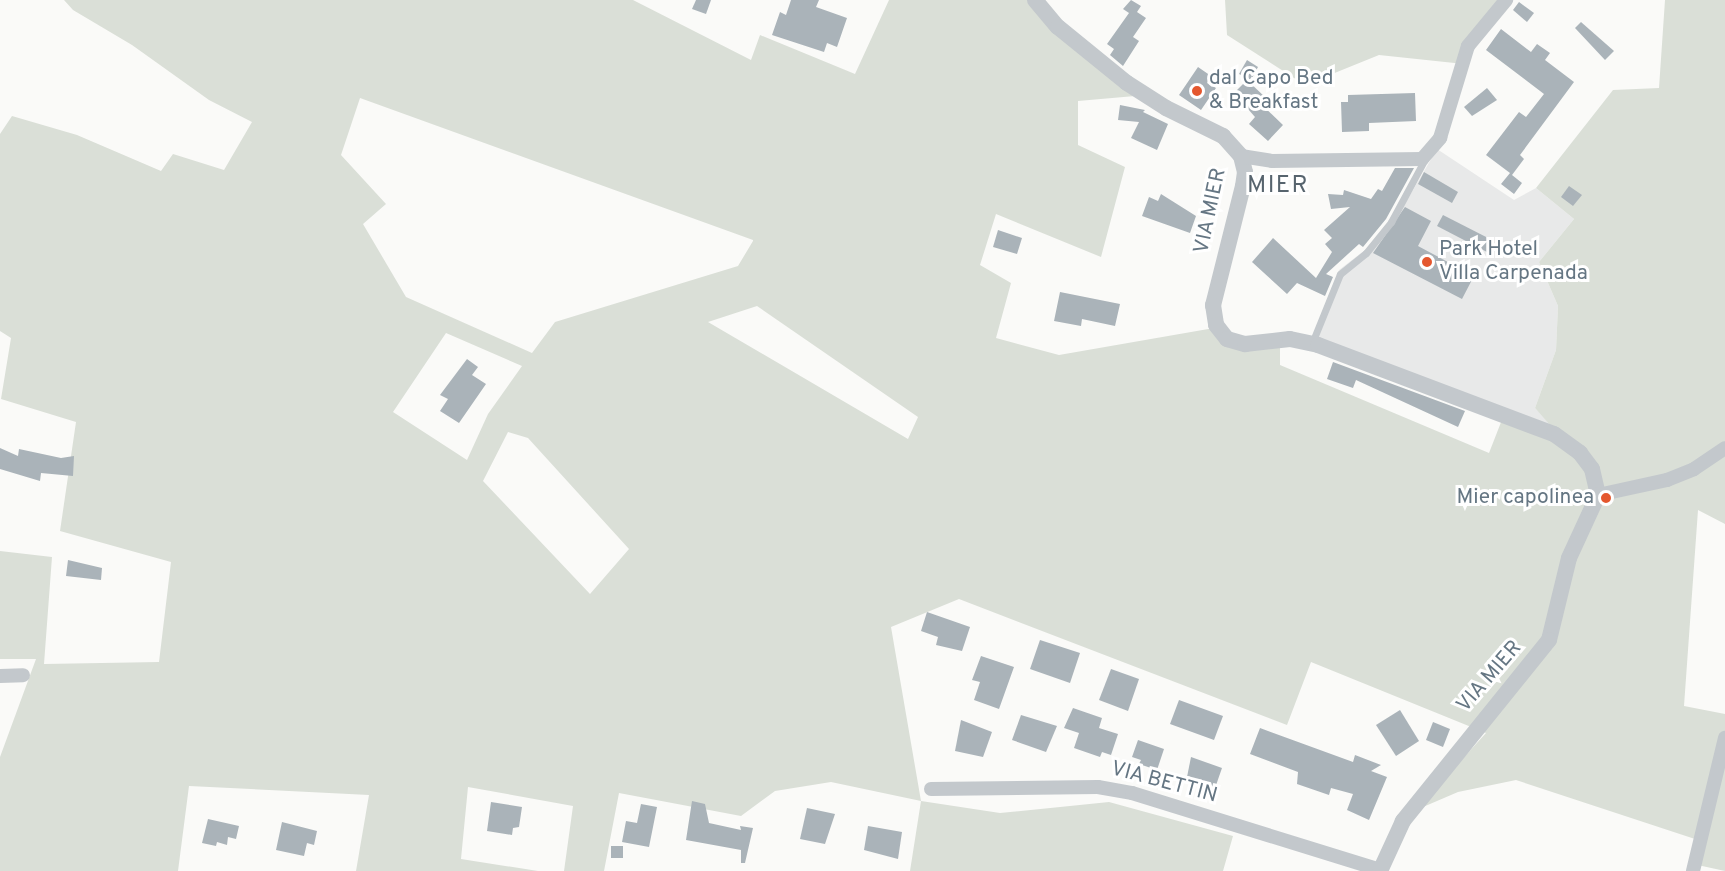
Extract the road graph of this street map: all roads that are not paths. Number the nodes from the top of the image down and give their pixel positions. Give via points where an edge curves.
1 (1035, 0) edge
2 (1506, 0) edge
3 (1427, 155) junction
4 (1241, 156) junction
5 (1312, 343) junction
6 (1725, 448) edge
7 (1598, 495) junction
8 (23, 675) dead end
9 (0, 676) edge
10 (1725, 738) edge
11 (931, 789) dead end
12 (1380, 870) edge
13 (1693, 871) edge

1 - 4 street, VIA MIER via 1058,27 1127,83 1222,136
2 - 3 street via 1467,46 1443,129
3 - 4 street via 1413,162 1272,161
3 - 5 lane via 1391,222 1366,253 1340,274
4 - 5 street, VIA MIER via 1245,172 1215,293 1216,325 1235,343 1276,339
5 - 7 street, VIA MIER via 1554,434 1580,453 1592,469
6 - 7 street via 1694,469 1667,480
7 - 12 street, VIA MIER via 1569,558 1549,640 1403,821
8 - 9 street
10 - 13 street
11 - 12 street, VIA BETTIN via 1098,787 1132,793

